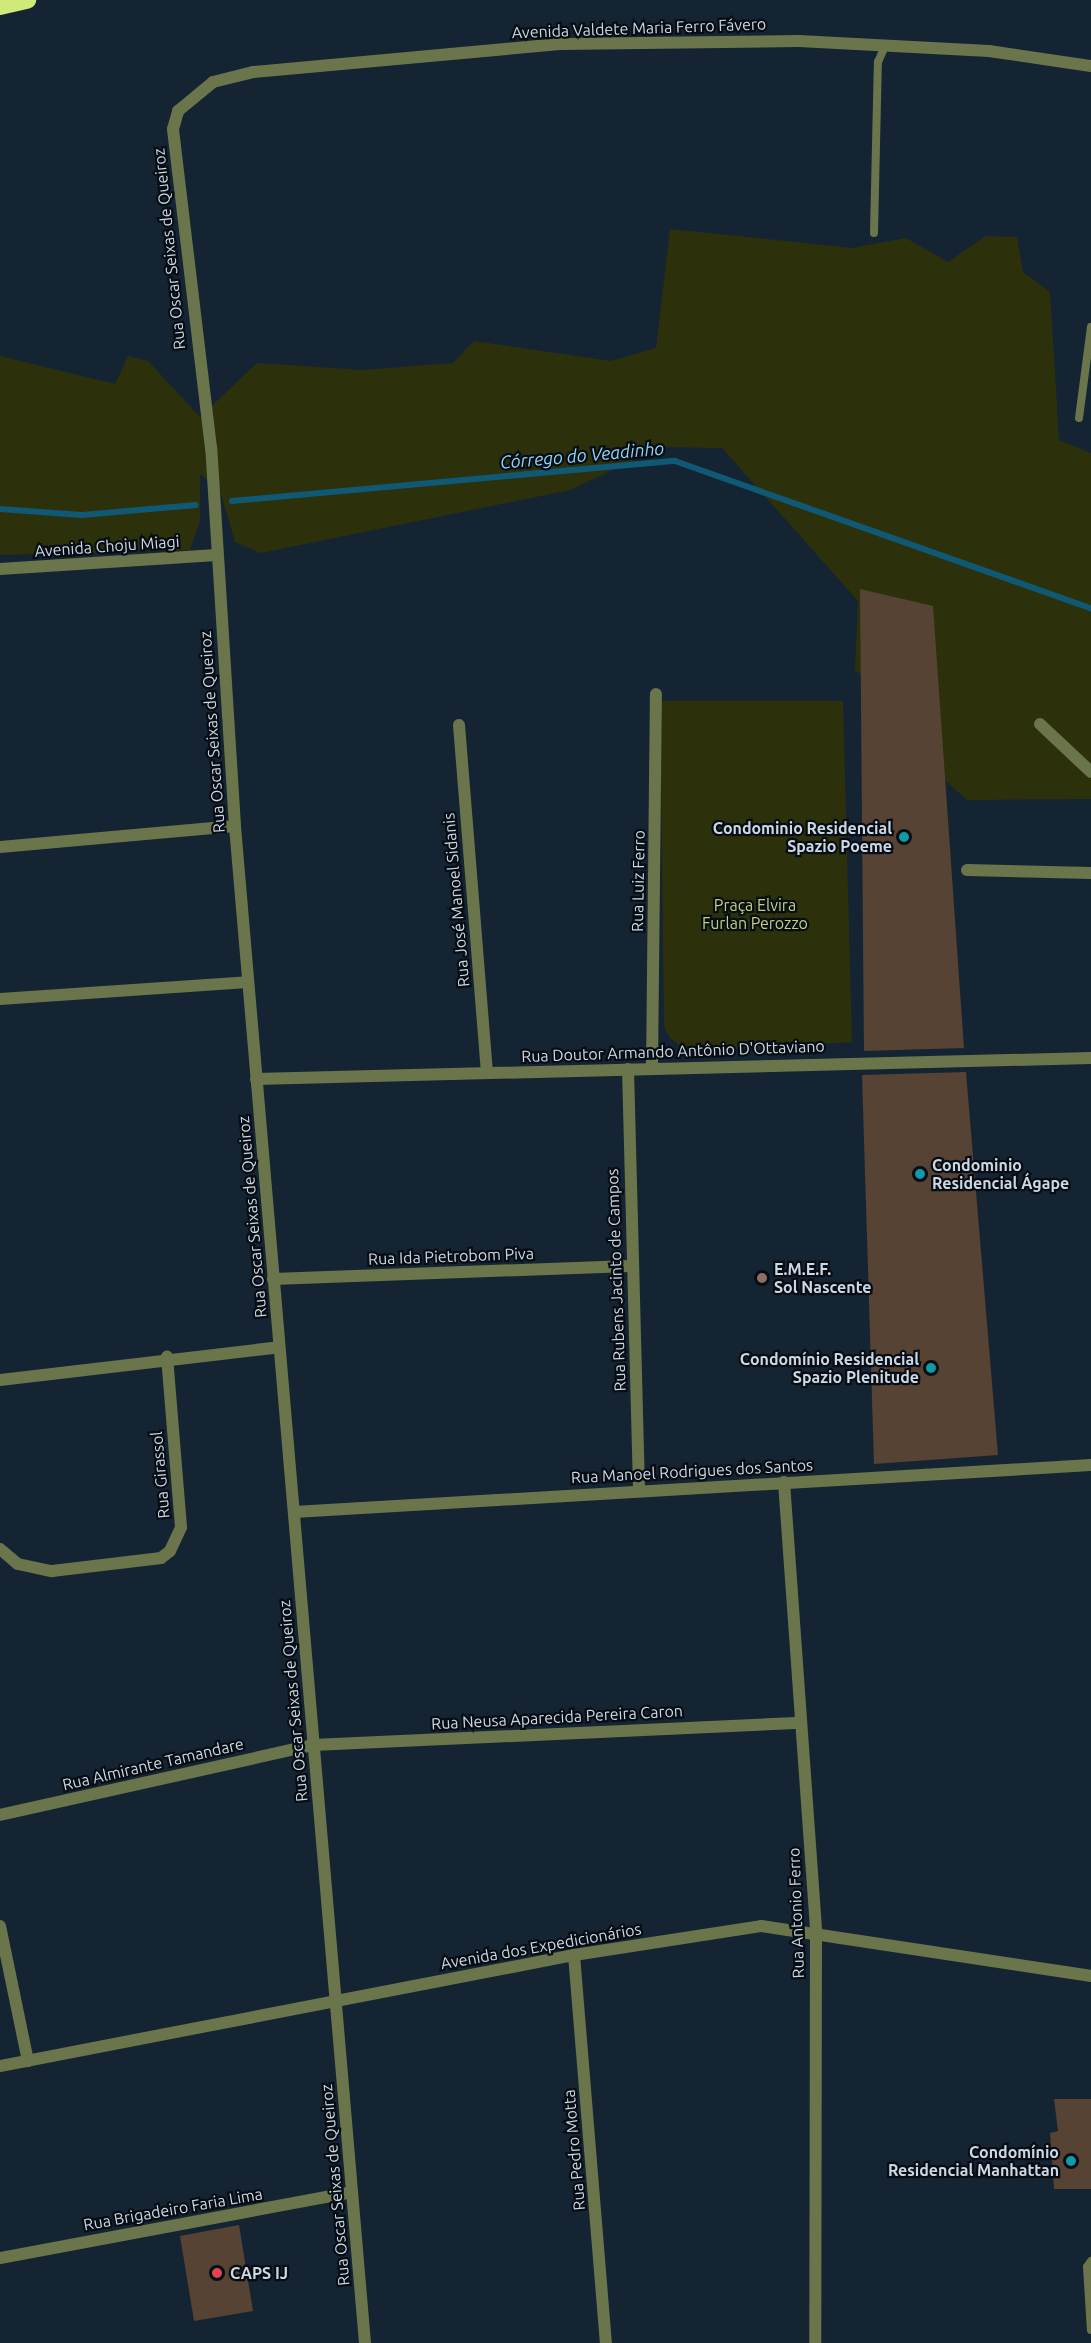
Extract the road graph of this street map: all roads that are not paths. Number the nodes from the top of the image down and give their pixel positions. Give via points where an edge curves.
1 (27, 0) edge
2 (0, 6) edge
3 (885, 46) junction
4 (1091, 66) edge
5 (193, 94) joint
6 (874, 233) dead end
7 (1091, 327) edge
8 (1079, 418) dead end
9 (217, 555) junction
10 (0, 569) edge
11 (656, 694) dead end
12 (1040, 724) dead end
13 (459, 725) dead end
14 (1091, 772) edge
15 (235, 826) junction
16 (0, 847) edge
17 (967, 870) dead end
18 (1091, 873) edge
19 (247, 982) junction
20 (0, 999) edge
21 (1091, 1058) edge
22 (652, 1068) junction
23 (628, 1069) junction
24 (487, 1074) junction
25 (256, 1079) junction
26 (630, 1266) junction
27 (273, 1279) junction
28 (279, 1347) junction
29 (167, 1357) junction
30 (0, 1380) edge
31 (1091, 1465) edge
32 (784, 1482) junction
33 (639, 1489) junction
34 (294, 1512) junction
35 (0, 1549) edge
36 (801, 1723) junction
37 (313, 1745) junction
38 (0, 1815) edge
39 (0, 1926) edge
40 (816, 1932) junction
41 (574, 1955) junction
42 (1091, 1976) edge
43 (335, 2001) junction
44 (28, 2061) junction
45 (0, 2066) edge
46 (352, 2192) junction
47 (0, 2258) edge
48 (1091, 2261) edge
49 (1091, 2330) edge
50 (365, 2343) edge
51 (606, 2343) edge
52 (815, 2343) edge

1 - 2 highway
3 - 4 street, Avenida Valdete Maria Ferro Fávero via 989,51
3 - 5 street, Avenida Valdete Maria Ferro Fávero via 799,41 560,44 253,72 213,82
3 - 6 lane via 878,62
5 - 9 street, Rua Oscar Seixas de Queiroz via 178,111 173,129
7 - 8 lane
9 - 10 street, Avenida Choju Miagi
9 - 15 street, Rua Oscar Seixas de Queiroz
11 - 22 street, Rua Luiz Ferro
12 - 14 street
13 - 24 street, Rua José Manoel Sidanis
15 - 16 street
15 - 19 street, Rua Oscar Seixas de Queiroz
17 - 18 street
19 - 20 street
19 - 25 street, Rua Oscar Seixas de Queiroz
21 - 22 street, Rua Doutor Armando Antônio D'Ottaviano
22 - 23 street, Rua Doutor Armando Antônio D'Ottaviano
23 - 24 street, Rua Doutor Armando Antônio D'Ottaviano
23 - 26 street, Rua Rubens Jacinto de Campos
24 - 25 street, Rua Doutor Armando Antônio D'Ottaviano
25 - 27 street, Rua Oscar Seixas de Queiroz
26 - 27 street, Rua Ida Pietrobom Piva
26 - 33 street, Rua Rubens Jacinto de Campos
27 - 28 street, Rua Oscar Seixas de Queiroz
28 - 29 street
28 - 34 street, Rua Oscar Seixas de Queiroz
29 - 30 street
29 - 35 street, Rua Girassol via 181,1527 170,1551 161,1558 52,1571 18,1564
31 - 32 street, Rua Manoel Rodrigues dos Santos
32 - 33 street, Rua Manoel Rodrigues dos Santos
32 - 36 street, Rua Antonio Ferro
33 - 34 street, Rua Manoel Rodrigues dos Santos
34 - 37 street, Rua Oscar Seixas de Queiroz
36 - 37 street, Rua Neusa Aparecida Pereira Caron
36 - 40 street, Rua Antonio Ferro
37 - 38 street, Rua Almirante Tamandare
37 - 43 street, Rua Oscar Seixas de Queiroz
39 - 44 street
40 - 41 street, Avenida dos Expedicionários via 761,1926
40 - 42 street, Avenida dos Expedicionários
40 - 52 street, Rua Antonio Ferro
41 - 43 street, Avenida dos Expedicionários
41 - 51 street, Rua Pedro Motta
43 - 44 street, Avenida dos Expedicionários
43 - 46 street, Rua Oscar Seixas de Queiroz
44 - 45 street, Avenida dos Expedicionários
46 - 47 street, Rua Brigadeiro Faria Lima
46 - 50 street, Rua Oscar Seixas de Queiroz
48 - 49 lane via 1087,2267

